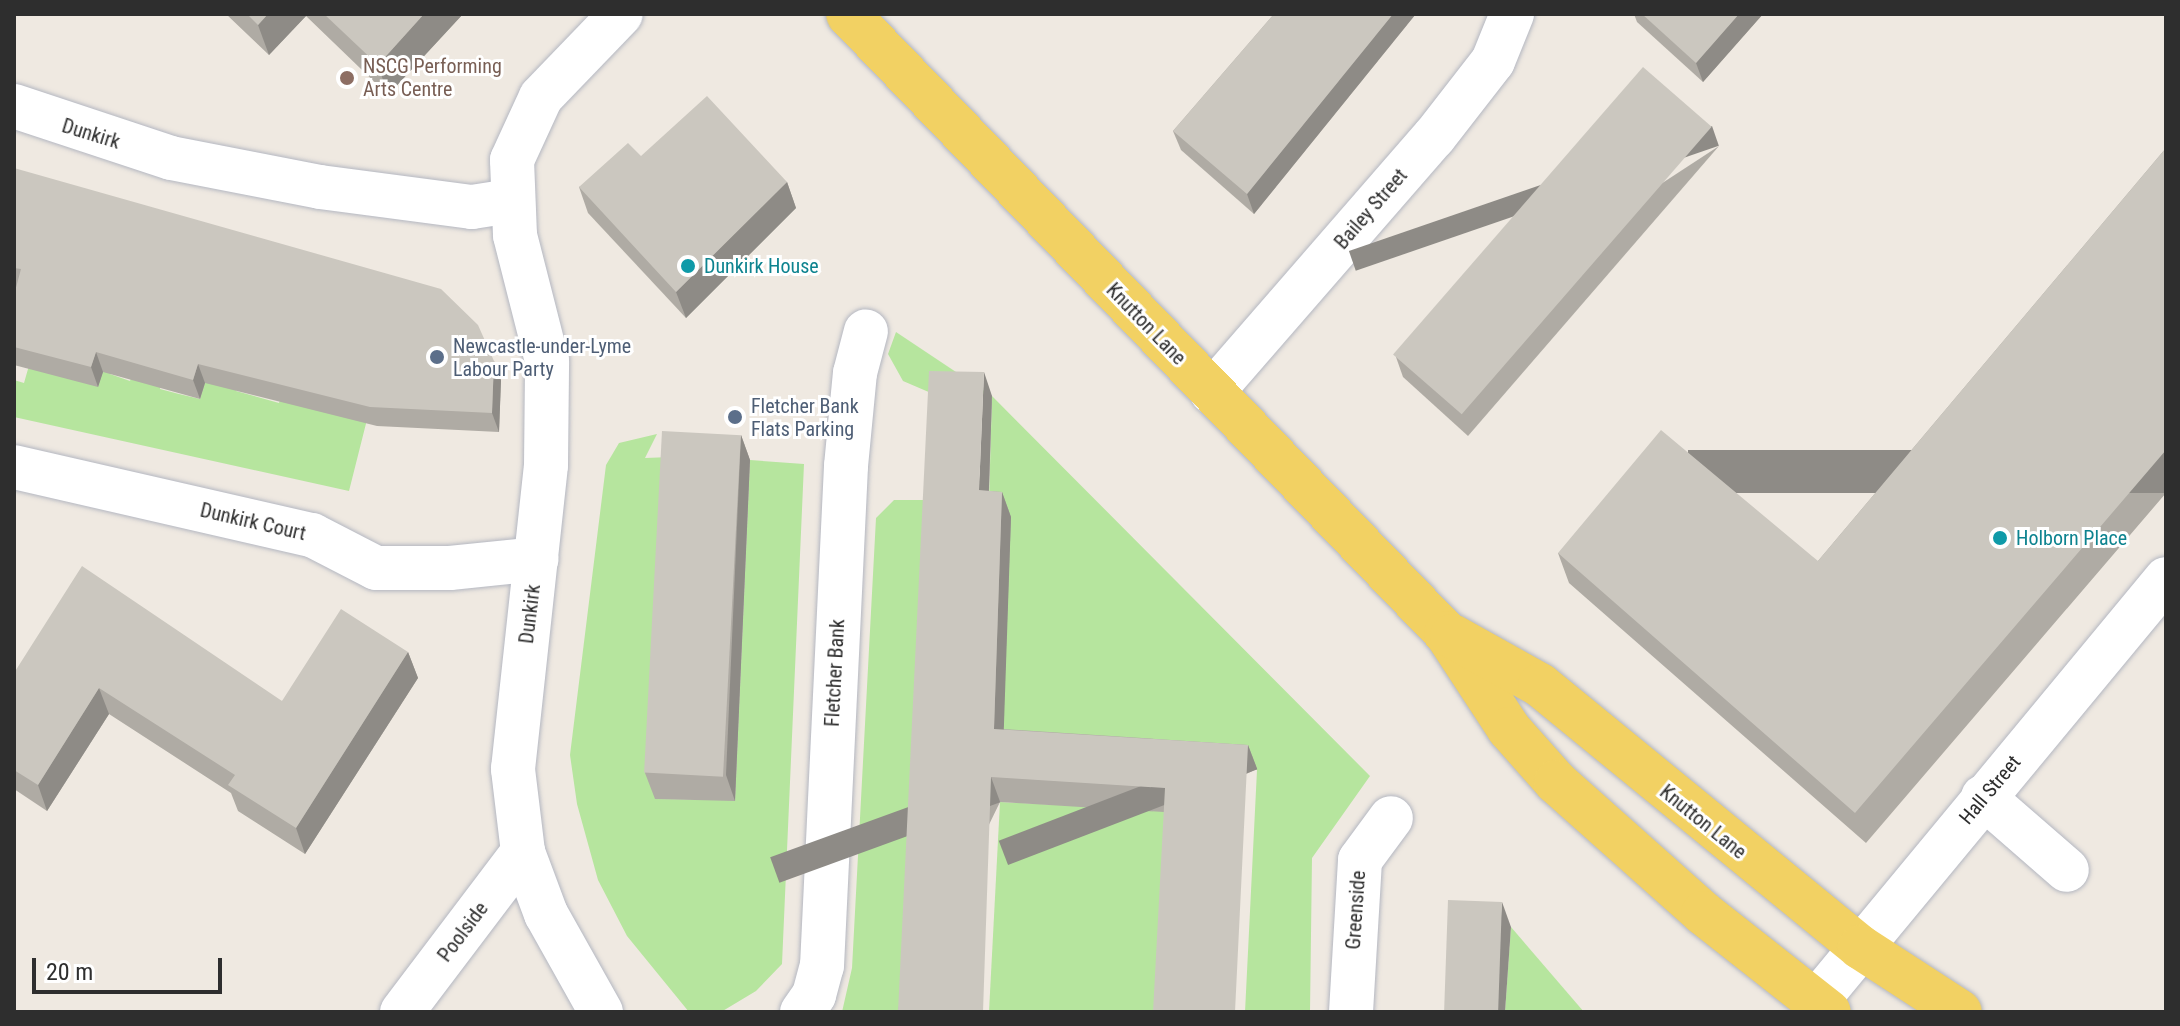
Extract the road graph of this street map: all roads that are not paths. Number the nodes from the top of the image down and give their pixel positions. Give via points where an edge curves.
1 (621, 14) edge
2 (848, 14) edge
3 (1512, 14) edge
4 (31, 114) edge
5 (511, 201) junction
6 (866, 331) dead end
7 (1212, 392) junction
8 (14, 467) edge
9 (537, 559) junction
10 (2166, 579) edge
11 (1446, 633) junction
12 (1983, 797) junction
13 (1391, 818) dead end
14 (523, 852) junction
15 (2067, 870) dead end
16 (1860, 947) junction
17 (1822, 1007) edge
18 (402, 1012) edge
19 (601, 1012) edge
20 (802, 1012) edge
21 (1351, 1012) edge
22 (1960, 1012) edge

1 - 5 street, Dunkirk via 528,117 512,160
2 - 7 main road, Knutton Lane
3 - 7 street, Bailey Street via 1493,61 1434,137
4 - 5 street, Dunkirk via 171,158 378,198 472,207
5 - 9 street, Dunkirk via 547,361 546,465
6 - 20 street, Fletcher Bank via 855,373 846,466 822,966 814,995
7 - 11 main road, Knutton Lane
8 - 9 street, Dunkirk Court via 312,535 376,568 450,568
9 - 14 street, Dunkirk via 514,740
10 - 12 street, Hall Street
11 - 16 main road, Knutton Lane via 1540,685
11 - 17 main road, Knutton Lane via 1509,729 1556,782 1703,913
12 - 15 street
12 - 16 street, Hall Street
13 - 21 street, Greenside via 1360,860
14 - 18 street, Poolside
14 - 19 street, Dunkirk via 546,914
16 - 17 street, Hall Street
16 - 22 main road, Knutton Lane

